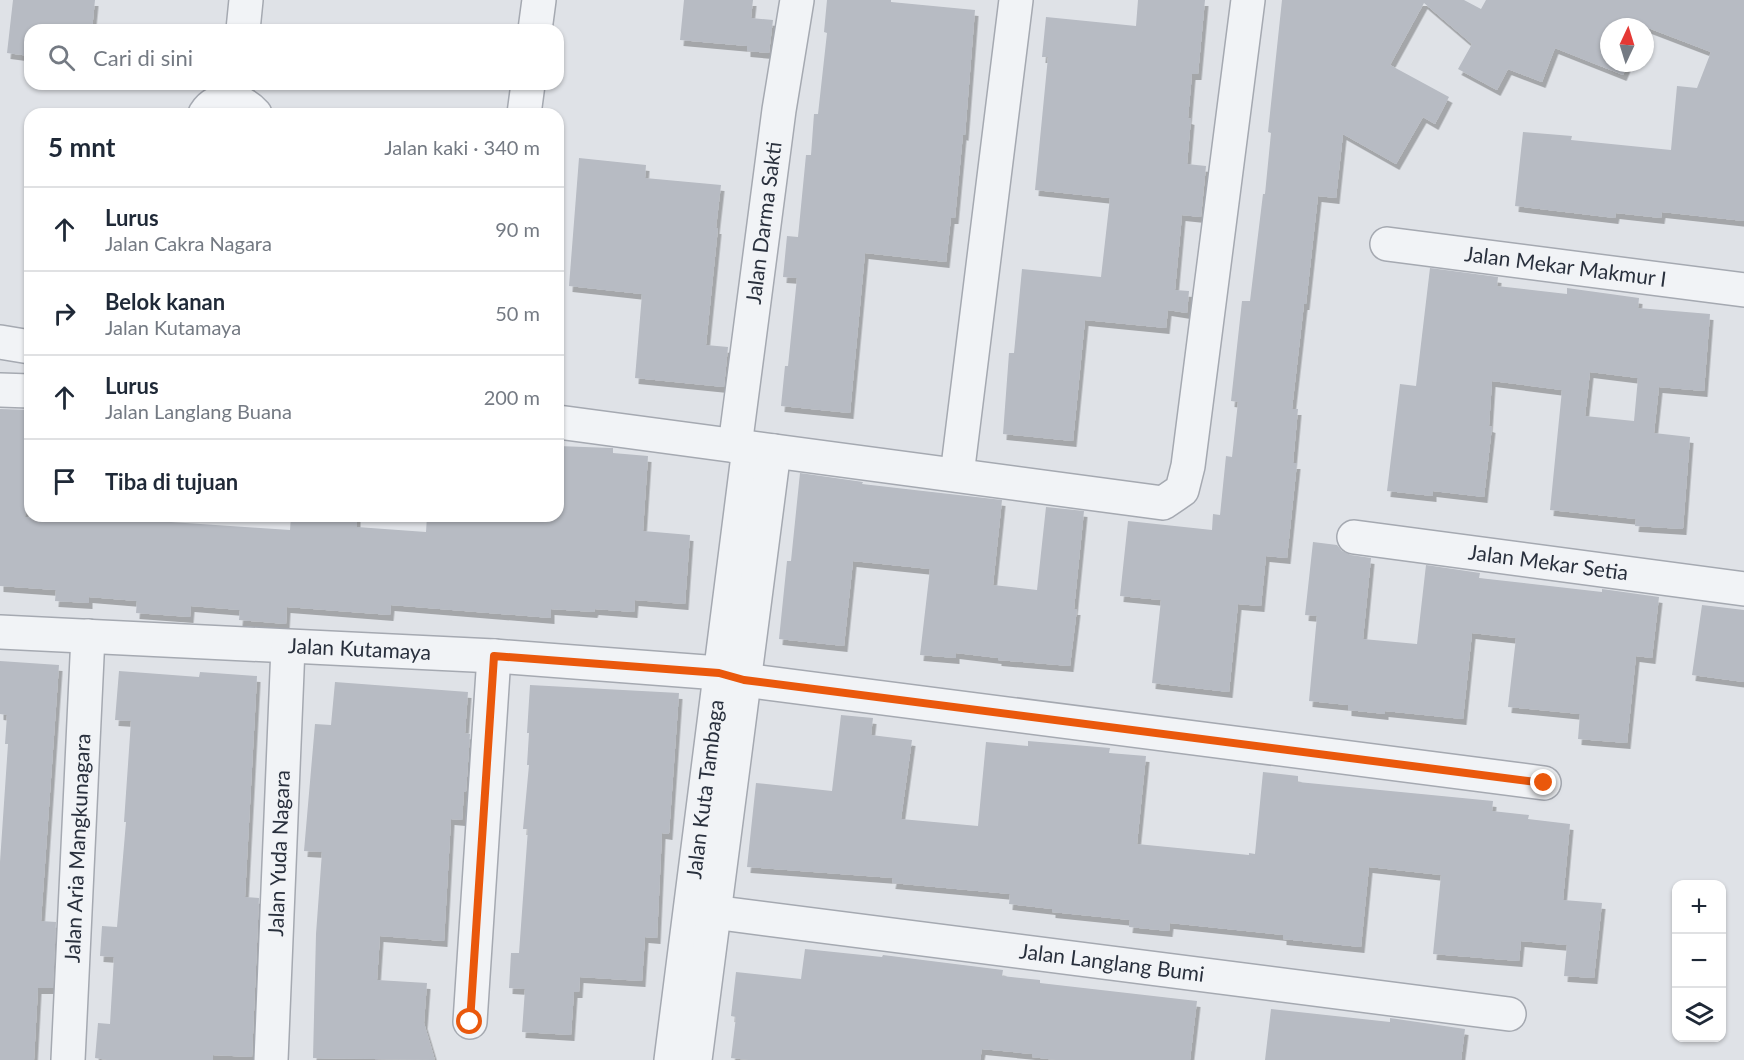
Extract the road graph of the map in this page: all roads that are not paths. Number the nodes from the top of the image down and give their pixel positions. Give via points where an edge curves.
1 (246, 0) edge
2 (538, 0) edge
3 (797, 0) edge
4 (1016, 0) edge
5 (1248, 0) edge
6 (244, 24) edge
7 (536, 24) edge
8 (527, 90) edge
9 (242, 99) edge
10 (210, 108) edge
11 (525, 108) edge
12 (1387, 244) dead end
13 (1744, 290) edge
14 (0, 342) edge
15 (24, 346) edge
16 (0, 390) edge
17 (24, 391) edge
18 (564, 423) edge
19 (753, 448) junction
20 (957, 475) junction
21 (1354, 537) dead end
22 (1744, 589) edge
23 (0, 632) edge
24 (88, 636) junction
25 (288, 647) junction
26 (494, 656) junction
27 (731, 676) junction
28 (1544, 783) dead end
29 (713, 912) junction
30 (1509, 1014) dead end
31 (470, 1022) dead end
32 (68, 1060) edge
33 (271, 1060) edge
34 (671, 1060) edge
35 (695, 1060) edge

1 - 6 street
2 - 7 street
3 - 19 street, Jalan Darma Sakti via 779,110
4 - 20 street
5 - 20 street via 1182,490 1163,503
8 - 11 street
9 - 10 street
12 - 13 street, Jalan Mekar Makmur I
14 - 15 street
16 - 17 street
18 - 19 street
19 - 20 street
19 - 27 street, Jalan Kuta Tambaga
21 - 22 street, Jalan Mekar Setia
23 - 24 street, Jalan Kutamaya
24 - 25 street, Jalan Kutamaya
24 - 32 street, Jalan Aria Mangkunagara
25 - 26 street, Jalan Kutamaya
25 - 33 street, Jalan Yuda Nagara
26 - 27 street, Jalan Kutamaya
26 - 31 street
27 - 28 street, Jalan Kutamaya
27 - 29 street, Jalan Kuta Tambaga
27 - 34 street, Jalan Kuta Tambaga
29 - 30 street, Jalan Langlang Bumi
29 - 35 street, Jalan Kuta Tambaga

